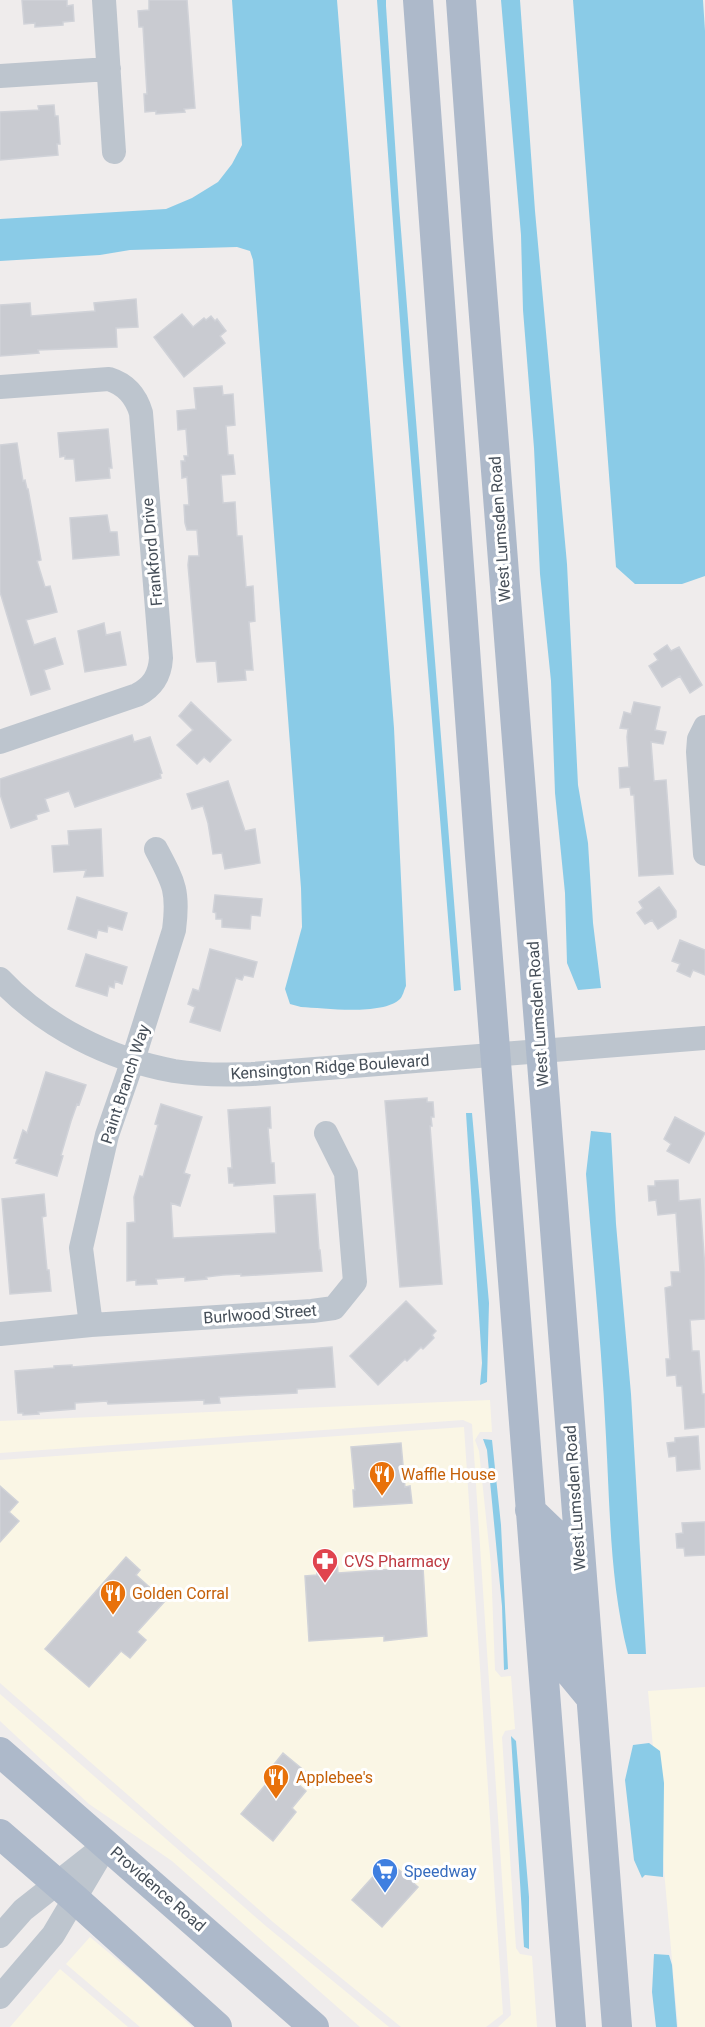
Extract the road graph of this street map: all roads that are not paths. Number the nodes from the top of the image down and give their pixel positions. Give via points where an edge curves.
1 (104, 0) edge
2 (418, 0) edge
3 (461, 0) edge
4 (109, 69) junction
5 (0, 76) edge
6 (114, 152) dead end
7 (0, 387) edge
8 (705, 727) edge
9 (2, 734) edge
10 (156, 849) dead end
11 (705, 854) edge
12 (0, 979) edge
13 (705, 1038) edge
14 (541, 1051) junction
15 (495, 1054) junction
16 (133, 1060) junction
17 (326, 1133) dead end
18 (91, 1325) junction
19 (0, 1334) edge
20 (530, 1510) junction
21 (591, 1698) junction
22 (0, 1752) edge
23 (0, 1834) edge
24 (107, 1844) junction
25 (66, 1890) junction
26 (0, 1936) edge
27 (0, 1997) edge
28 (217, 2027) edge
29 (314, 2027) edge
30 (571, 2027) edge
31 (616, 2027) edge

1 - 4 street
2 - 15 main road
3 - 14 main road, West Lumsden Road
4 - 5 street
4 - 6 street
7 - 9 street, Frankford Drive via 109,379 134,397 141,412 160,658 153,684 137,695
8 - 11 street via 698,752
10 - 16 street, Paint Branch Way via 173,881 174,930
12 - 16 street, Kensington Ridge Boulevard via 57,1026
13 - 14 street, Kensington Ridge Boulevard
14 - 15 street, Kensington Ridge Boulevard
14 - 21 main road, West Lumsden Road
15 - 16 street, Kensington Ridge Boulevard via 252,1074 189,1073
15 - 20 main road
16 - 18 street, Paint Branch Way via 107,1135 81,1248
17 - 18 street, Burlwood Street via 346,1173 355,1282 334,1308
18 - 19 street, Burlwood Street
20 - 21 main road via 555,1534 567,1669
20 - 30 main road
21 - 31 main road, West Lumsden Road
22 - 24 main road, Providence Road
23 - 25 main road
24 - 25 street
24 - 29 main road, Providence Road
25 - 26 street via 23,1910
25 - 27 street via 53,1935
25 - 28 main road

